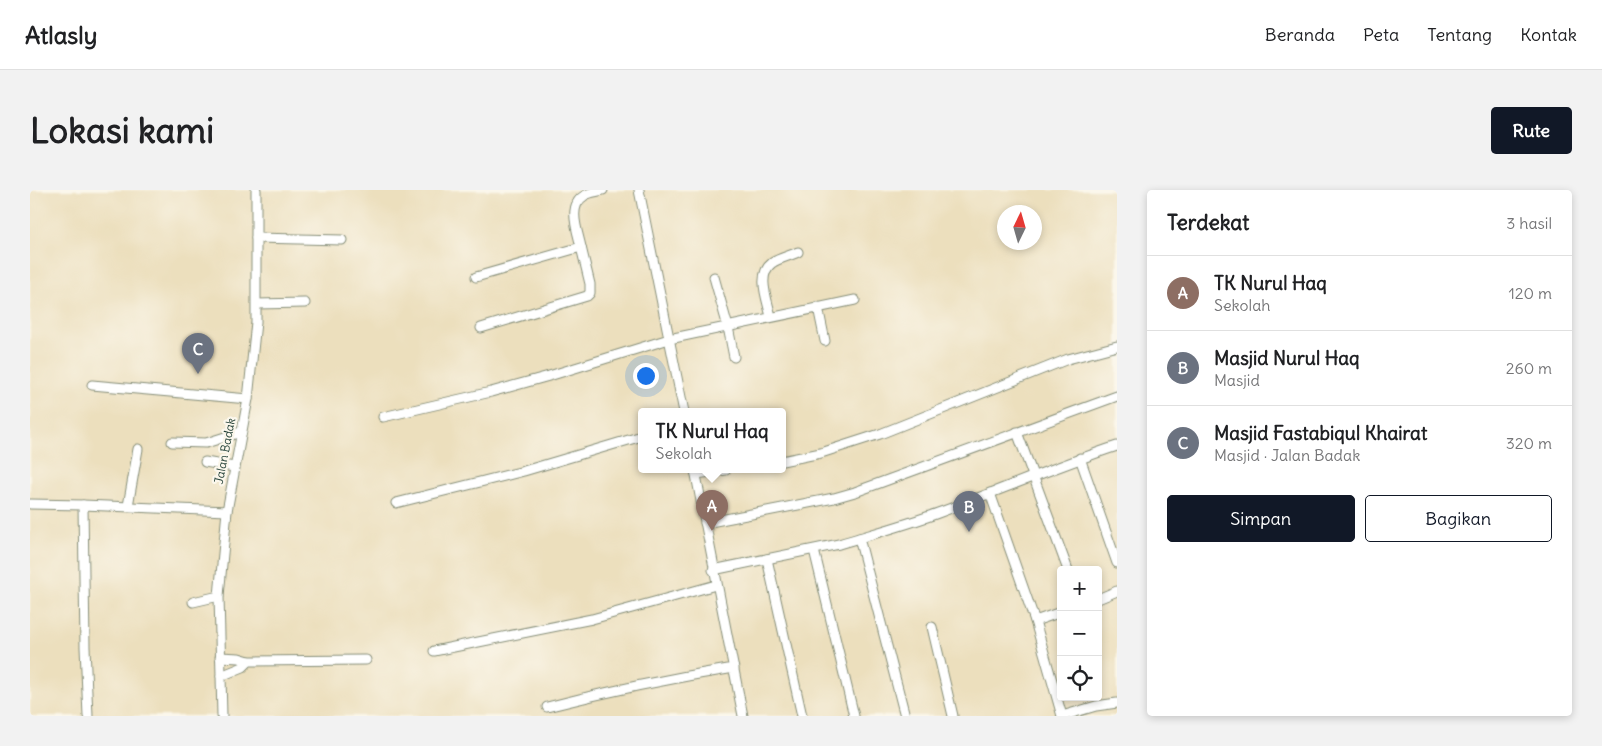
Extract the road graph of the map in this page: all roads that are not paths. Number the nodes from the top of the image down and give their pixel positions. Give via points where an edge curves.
1 (256, 190) edge
2 (603, 190) edge
3 (638, 190) edge
4 (256, 238) junction
5 (342, 240) dead end
6 (581, 248) junction
7 (798, 252) dead end
8 (476, 277) dead end
9 (714, 277) dead end
10 (855, 300) dead end
11 (305, 303) dead end
12 (257, 304) junction
13 (818, 307) junction
14 (771, 317) junction
15 (728, 327) junction
16 (481, 328) dead end
17 (669, 339) junction
18 (825, 341) dead end
19 (1117, 346) edge
20 (734, 357) dead end
21 (92, 385) dead end
22 (1117, 396) edge
23 (248, 399) junction
24 (683, 408) edge
25 (383, 417) dead end
26 (241, 432) junction
27 (1017, 432) junction
28 (638, 437) edge
29 (172, 442) dead end
30 (1117, 446) edge
31 (138, 449) dead end
32 (1080, 458) junction
33 (786, 460) edge
34 (205, 462) dead end
35 (234, 467) junction
36 (695, 473) edge
37 (1034, 476) junction
38 (990, 493) junction
39 (396, 503) dead end
40 (30, 504) edge
41 (83, 505) junction
42 (128, 506) junction
43 (226, 511) junction
44 (705, 523) junction
45 (859, 538) junction
46 (814, 550) junction
47 (767, 559) junction
48 (1117, 563) edge
49 (1067, 566) edge
50 (713, 570) junction
51 (716, 586) junction
52 (1117, 592) edge
53 (219, 596) junction
54 (1102, 598) edge
55 (193, 602) dead end
56 (1057, 613) edge
57 (1035, 621) junction
58 (932, 627) dead end
59 (434, 651) dead end
60 (220, 657) junction
61 (366, 660) dead end
62 (249, 661) junction
63 (734, 668) junction
64 (221, 676) junction
65 (1117, 703) edge
66 (547, 707) dead end
67 (88, 716) edge
68 (222, 716) edge
69 (743, 716) edge
70 (802, 716) edge
71 (854, 716) edge
72 (905, 716) edge
73 (953, 716) edge
74 (1062, 716) edge

1 - 4 street, Jalan Badak
2 - 6 street via 584,195 576,204 574,216
3 - 17 street
4 - 5 street
4 - 12 street, Jalan Badak
6 - 8 street
6 - 16 street via 590,284 587,296
7 - 14 street via 772,263 766,270 763,280
9 - 15 street
10 - 13 street
11 - 12 street
12 - 23 street, Jalan Badak
13 - 14 street
13 - 18 street
14 - 15 street
15 - 17 street
15 - 20 street
17 - 24 street
17 - 25 street via 491,392
19 - 33 street via 1068,359 880,434
21 - 23 street
22 - 27 street
23 - 26 street, Jalan Badak
26 - 29 street via 206,443
26 - 35 street, Jalan Badak
27 - 37 street
27 - 44 street via 834,498
28 - 39 street via 524,471
30 - 32 street
31 - 42 street
32 - 37 street
32 - 48 street
34 - 35 street
35 - 43 street, Jalan Badak
36 - 44 street
37 - 38 street
37 - 49 street
38 - 45 street via 937,514
38 - 57 street
40 - 41 street
41 - 42 street
41 - 67 street
42 - 43 street
43 - 53 street, Jalan Badak
44 - 50 street
45 - 46 street
45 - 72 street
46 - 47 street
46 - 71 street
47 - 50 street
47 - 70 street
50 - 51 street
51 - 59 street via 592,619
51 - 63 street
52 - 54 street
53 - 55 street
53 - 60 street, Jalan Badak
56 - 57 street
57 - 74 street
58 - 73 street
60 - 62 street
60 - 64 street, Jalan Badak
61 - 62 street
62 - 64 street
63 - 66 street via 614,690
63 - 69 street
64 - 68 street, Jalan Badak
65 - 74 street

